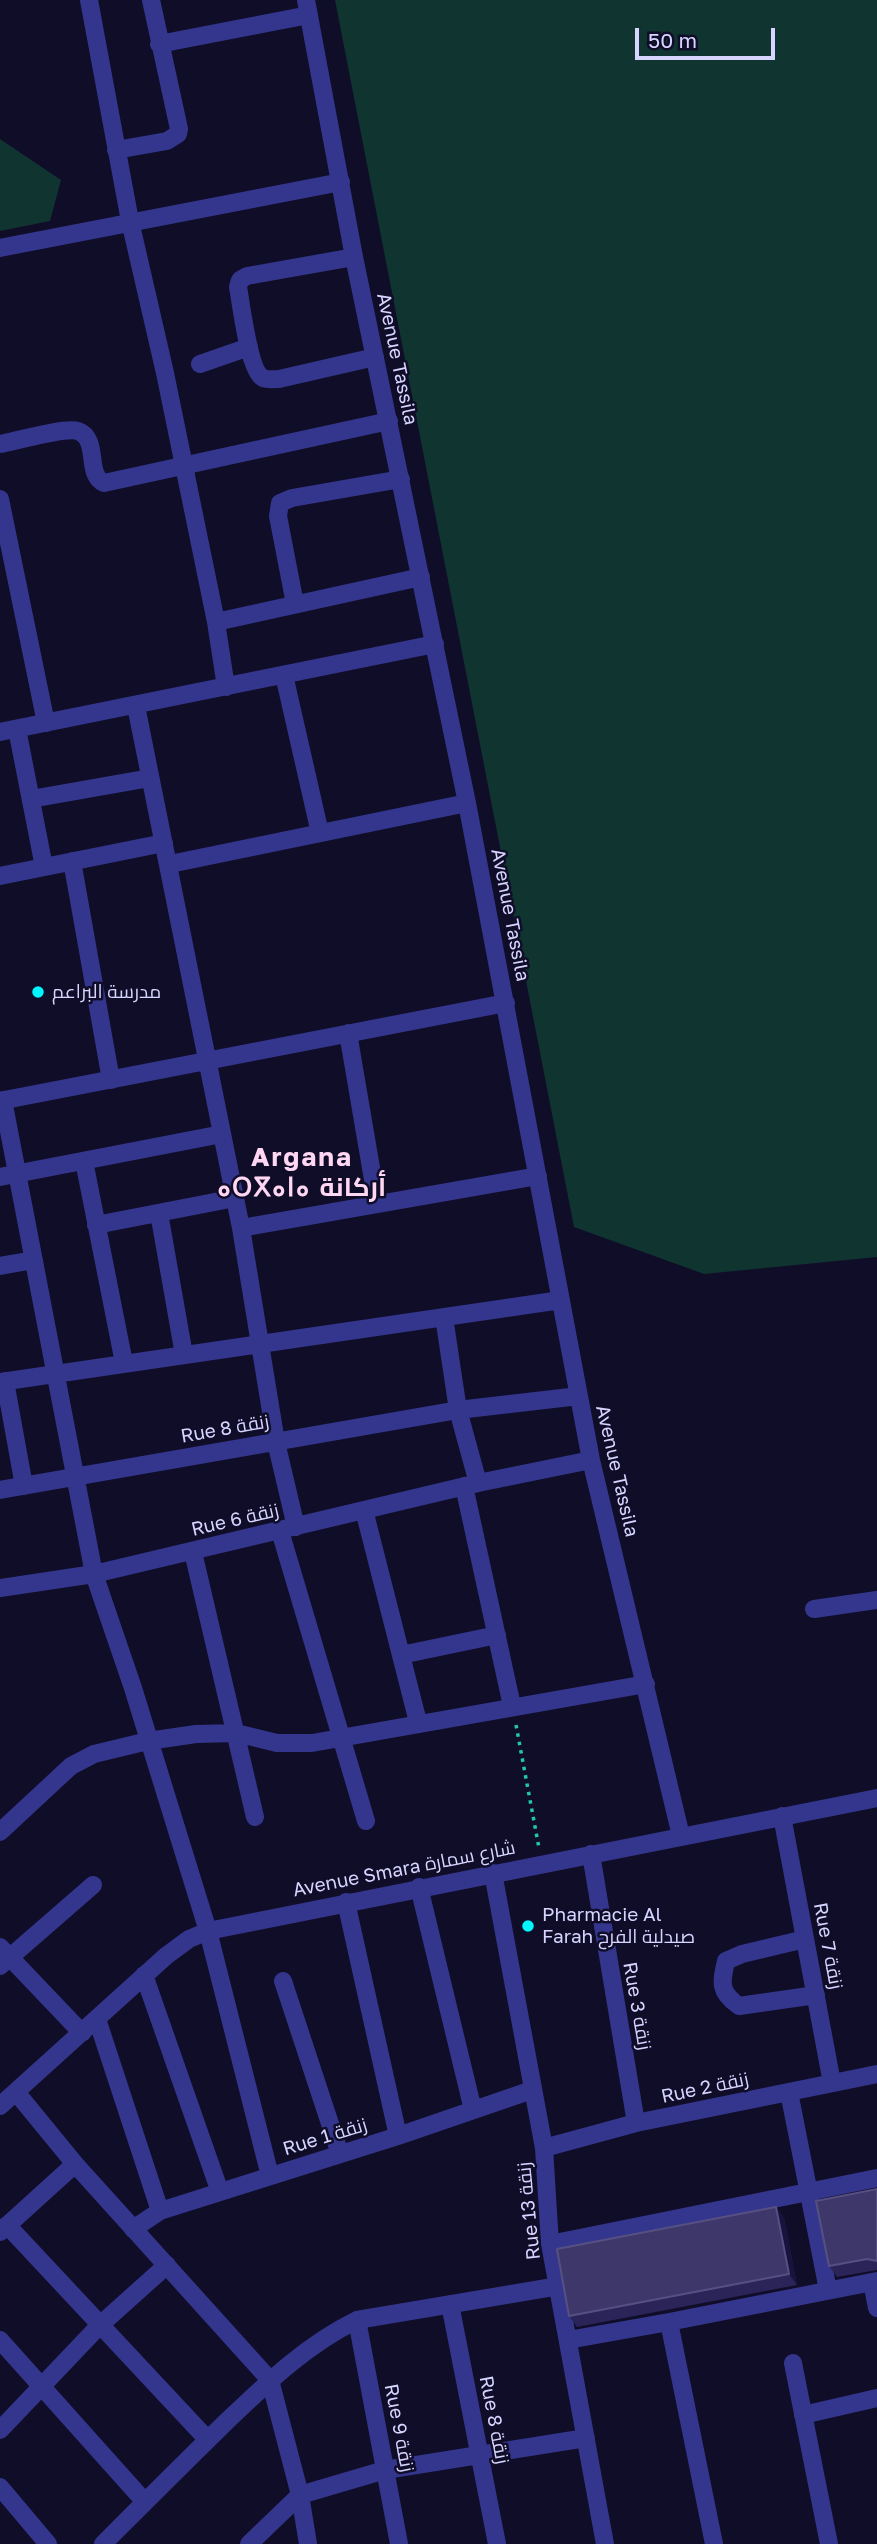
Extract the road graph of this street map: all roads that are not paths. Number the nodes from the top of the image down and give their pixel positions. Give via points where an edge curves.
1 (89, 0) edge
2 (150, 0) edge
3 (308, 8) edge
4 (159, 44) junction
5 (117, 150) junction
6 (341, 182) junction
7 (130, 221) junction
8 (0, 248) edge
9 (354, 257) junction
10 (249, 347) junction
11 (375, 357) junction
12 (200, 364) dead end
13 (389, 421) junction
14 (0, 444) edge
15 (184, 466) junction
16 (401, 479) junction
17 (0, 503) edge
18 (421, 577) junction
19 (295, 604) junction
20 (216, 622) junction
21 (435, 644) junction
22 (284, 675) junction
23 (226, 687) junction
24 (136, 706) junction
25 (46, 723) junction
26 (8, 730) edge
27 (150, 778) junction
28 (31, 799) junction
29 (467, 803) junction
30 (320, 833) junction
31 (164, 844) junction
32 (72, 861) junction
33 (170, 864) junction
34 (44, 867) junction
35 (0, 876) edge
36 (506, 1003) junction
37 (348, 1033) junction
38 (208, 1061) junction
39 (111, 1080) junction
40 (1, 1101) edge
41 (222, 1134) junction
42 (84, 1161) junction
43 (8, 1176) edge
44 (538, 1177) junction
45 (235, 1198) junction
46 (377, 1203) junction
47 (159, 1213) junction
48 (96, 1225) junction
49 (241, 1228) junction
50 (34, 1260) junction
51 (0, 1266) edge
52 (561, 1300) junction
53 (444, 1317) junction
54 (259, 1344) junction
55 (184, 1355) junction
56 (124, 1363) junction
57 (55, 1373) junction
58 (3, 1381) edge
59 (579, 1396) junction
60 (458, 1410) junction
61 (276, 1442) junction
62 (591, 1460) junction
63 (75, 1478) junction
64 (471, 1485) junction
65 (24, 1486) junction
66 (0, 1490) edge
67 (364, 1510) junction
68 (288, 1529) junction
69 (193, 1552) junction
70 (94, 1574) junction
71 (0, 1588) edge
72 (877, 1600) edge
73 (814, 1609) dead end
74 (497, 1635) junction
75 (401, 1655) junction
76 (646, 1684) junction
77 (512, 1706) junction
78 (418, 1722) junction
79 (236, 1733) junction
80 (341, 1737) junction
81 (148, 1741) junction
82 (877, 1798) edge
83 (782, 1816) junction
84 (255, 1818) dead end
85 (366, 1821) dead end
86 (0, 1832) edge
87 (681, 1836) junction
88 (590, 1854) junction
89 (494, 1873) junction
90 (93, 1885) dead end
91 (419, 1887) junction
92 (346, 1902) junction
93 (208, 1931) junction
94 (805, 1939) junction
95 (3, 1957) edge
96 (144, 1975) junction
97 (283, 1981) dead end
98 (816, 1995) junction
99 (97, 2019) junction
100 (82, 2033) junction
101 (877, 2074) edge
102 (832, 2083) junction
103 (532, 2090) junction
104 (16, 2092) junction
105 (789, 2092) junction
106 (0, 2106) edge
107 (473, 2110) junction
108 (636, 2123) junction
109 (398, 2136) junction
110 (544, 2148) junction
111 (340, 2154) junction
112 (75, 2164) junction
113 (270, 2176) junction
114 (877, 2178) edge
115 (808, 2191) junction
116 (220, 2192) junction
117 (160, 2211) junction
118 (133, 2228) junction
119 (4, 2229) edge
120 (551, 2244) junction
121 (167, 2265) junction
122 (874, 2281) edge
123 (559, 2286) junction
124 (828, 2290) junction
125 (450, 2304) junction
126 (877, 2308) edge
127 (358, 2320) junction
128 (669, 2322) junction
129 (99, 2326) junction
130 (0, 2340) edge
131 (568, 2340) junction
132 (793, 2363) dead end
133 (271, 2380) junction
134 (41, 2385) junction
135 (877, 2398) edge
136 (803, 2414) junction
137 (0, 2430) edge
138 (586, 2438) junction
139 (208, 2440) junction
140 (480, 2454) junction
141 (385, 2470) junction
142 (0, 2487) edge
143 (300, 2495) junction
144 (145, 2502) junction
145 (48, 2544) edge
146 (103, 2544) edge
147 (249, 2544) edge
148 (309, 2544) edge
149 (399, 2544) edge
150 (497, 2544) edge
151 (605, 2544) edge
152 (714, 2544) edge
153 (829, 2544) edge

1 - 5 street
2 - 4 street
3 - 4 street
3 - 6 street, Avenue Tassila
4 - 5 street via 178,134 167,141
5 - 7 street
6 - 7 street
6 - 9 street, Avenue Tassila
7 - 8 street
7 - 15 street
9 - 10 street via 240,280
9 - 11 street, Avenue Tassila
10 - 11 street via 256,371 269,379
10 - 12 street
11 - 13 street, Avenue Tassila
13 - 15 street
13 - 16 street, Avenue Tassila
14 - 15 street via 78,431 87,438 96,477 104,483
15 - 20 street
16 - 18 street, Avenue Tassila
16 - 19 street via 280,503 278,516
17 - 25 street
18 - 19 street
18 - 21 street, Avenue Tassila
19 - 20 street
20 - 23 street
21 - 22 street
21 - 29 street, Avenue Tassila
22 - 23 street
22 - 30 street
23 - 24 street
24 - 25 street
24 - 27 street
25 - 26 street
26 - 28 street
27 - 28 street
27 - 31 street
28 - 34 street
29 - 30 street
29 - 36 street, Avenue Tassila
30 - 33 street
31 - 32 street
31 - 33 street
32 - 34 street
32 - 39 street
33 - 38 street
34 - 35 street
36 - 37 street
36 - 44 street, Avenue Tassila
37 - 38 street
37 - 46 street
38 - 39 street
38 - 41 street
39 - 40 street
40 - 43 street
41 - 42 street
41 - 45 street
42 - 43 street
42 - 48 street
43 - 50 street
44 - 46 street
44 - 52 street, Avenue Tassila
45 - 47 street
45 - 49 street
46 - 49 street
47 - 48 street
47 - 55 street
48 - 56 street
49 - 54 street
50 - 51 street
50 - 57 street
52 - 53 street
52 - 59 street, Avenue Tassila
53 - 54 street
53 - 60 street
54 - 55 street
54 - 61 street
55 - 56 street
56 - 57 street
57 - 58 street
57 - 63 street
58 - 65 street
59 - 60 street, Rue 8 زنقة
59 - 62 street, Avenue Tassila
60 - 61 street, Rue 8 زنقة
60 - 64 street
61 - 63 street, Rue 8 زنقة
61 - 68 street
62 - 64 street, Rue 6 زنقة
62 - 76 street, Avenue Tassila
63 - 65 street, Rue 8 زنقة
63 - 70 street
64 - 67 street, Rue 6 زنقة
64 - 74 street
65 - 66 street, Rue 8 زنقة
67 - 68 street, Rue 6 زنقة
67 - 75 street
68 - 69 street, Rue 6 زنقة
68 - 80 street
69 - 70 street, Rue 6 زنقة
69 - 79 street
70 - 71 street, Rue 6 زنقة
70 - 81 street
72 - 73 street
74 - 75 street
74 - 77 street
75 - 78 street
76 - 77 street
76 - 87 street, Avenue Tassila
77 - 78 street
78 - 80 street
79 - 80 street via 292,1744
79 - 81 street
79 - 84 street
80 - 85 street
81 - 86 street via 94,1754 71,1766
81 - 93 street
82 - 83 street, Avenue Smara شارع سمارة
83 - 87 street, Avenue Smara شارع سمارة
83 - 94 street, Rue 7 زنقة
87 - 88 street, Avenue Smara شارع سمارة
88 - 89 street, Avenue Smara شارع سمارة
88 - 108 street, Rue 3 زنقة
89 - 91 street, Avenue Smara شارع سمارة
89 - 103 street, Rue 13 زنقة
90 - 95 street
91 - 92 street, Avenue Smara شارع سمارة
91 - 107 street
92 - 93 street, Avenue Smara شارع سمارة
92 - 109 street
93 - 96 street, Avenue Smara شارع سمارة via 177,1947
93 - 113 street
94 - 98 street, Rue 7 زنقة
94 - 98 street via 726,1961 721,1979 726,1997 739,2006
95 - 100 street
96 - 99 street, Avenue Smara شارع سمارة
96 - 116 street
97 - 111 street
98 - 102 street, Rue 7 زنقة
99 - 100 street, Avenue Smara شارع سمارة
99 - 117 street
100 - 104 street, Avenue Smara شارع سمارة
101 - 102 street, Rue 2 زنقة
102 - 105 street, Rue 2 زنقة
103 - 107 street, Rue 1 زنقة
103 - 110 street, Rue 13 زنقة
104 - 106 street, Avenue Smara شارع سمارة
104 - 112 street
105 - 108 street, Rue 2 زنقة
105 - 115 street
107 - 109 street, Rue 1 زنقة
108 - 110 street, Rue 2 زنقة
109 - 111 street, Rue 1 زنقة
110 - 120 street, Rue 13 زنقة
111 - 113 street, Rue 1 زنقة
112 - 118 street
112 - 119 street
113 - 116 street, Rue 1 زنقة
114 - 115 street
115 - 120 street
115 - 124 street
116 - 117 street, Rue 1 زنقة
117 - 118 street, Rue 1 زنقة
118 - 121 street
119 - 129 street
120 - 123 street, Rue 13 زنقة
121 - 129 street
121 - 133 street
122 - 124 street
122 - 126 street
123 - 125 street
123 - 131 street, Rue 13 زنقة
124 - 128 street
125 - 127 street
125 - 140 street, Rue 8 زنقة
127 - 133 street via 317,2342
127 - 141 street, Rue 9 زنقة
128 - 131 street
128 - 152 street
129 - 134 street
129 - 139 street
130 - 134 street
131 - 138 street, Rue 13 زنقة
132 - 136 street
133 - 139 street
133 - 143 street
134 - 137 street
134 - 144 street
135 - 136 street
136 - 153 street
138 - 140 street
138 - 151 street, Rue 13 زنقة
139 - 144 street
140 - 141 street
140 - 150 street, Rue 8 زنقة
141 - 143 street
141 - 149 street, Rue 9 زنقة
142 - 145 street
143 - 147 street
143 - 148 street
144 - 146 street

